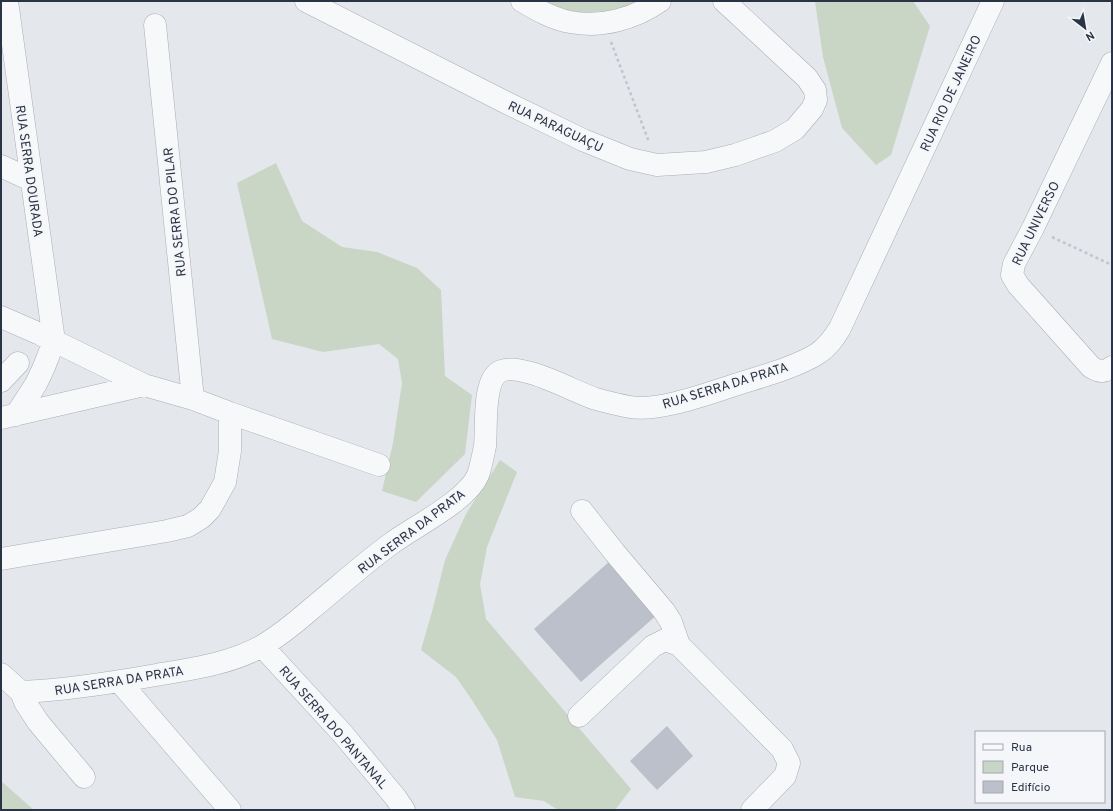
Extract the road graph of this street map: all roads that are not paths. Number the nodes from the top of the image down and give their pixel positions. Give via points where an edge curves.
1 (7, 1) edge
2 (306, 1) edge
3 (522, 1) edge
4 (660, 1) edge
5 (724, 1) edge
6 (993, 1) edge
7 (5, 20) edge
8 (155, 25) dead end
9 (1112, 63) edge
10 (1, 166) edge
11 (31, 180) junction
12 (906, 185) joint
13 (1, 317) edge
14 (54, 341) junction
15 (18, 363) dead end
16 (1112, 367) edge
17 (1, 381) edge
18 (144, 385) junction
19 (194, 399) junction
20 (230, 413) junction
21 (9, 416) edge
22 (379, 465) dead end
23 (582, 511) dead end
24 (1, 559) edge
25 (678, 645) junction
26 (262, 646) junction
27 (1, 674) edge
28 (119, 681) junction
29 (21, 692) junction
30 (579, 716) dead end
31 (84, 777) dead end
32 (230, 810) edge
33 (404, 810) edge
34 (752, 810) edge

1 - 7 street, RUA SERRA DOURADA
2 - 5 street, RUA PARAGUAÇU via 583,140 630,159 658,164 706,162 775,141 795,128 812,109 816,100 815,90 807,78
3 - 4 street via 548,15 569,22 604,23 629,17
6 - 12 street, RUA RIO DE JANEIRO
7 - 11 street, RUA SERRA DOURADA
8 - 19 street, RUA SERRA DO PILAR
9 - 16 street, RUA UNIVERSO via 1014,264 1012,275 1018,285 1092,367 1099,372
10 - 11 street
11 - 14 street, RUA SERRA DOURADA
12 - 26 street, RUA SERRA DA PRATA via 840,328 832,341 820,352 759,378 672,404 653,407 634,408 596,399 515,369 499,372 492,380 485,446 478,476 469,488 452,503 392,543 288,628
13 - 14 street
14 - 18 street
14 - 21 street via 36,384
15 - 17 street
18 - 19 street
18 - 21 street
19 - 20 street
20 - 22 street
20 - 24 street via 230,451 225,482 210,509 201,518 188,526 167,531
23 - 25 street via 664,611 671,622
25 - 30 street via 665,640 653,646
25 - 34 street via 782,749 789,762 784,776
26 - 28 street, RUA SERRA DA PRATA via 217,663
26 - 33 street, RUA SERRA DO PANTANAL via 342,733
27 - 29 street
28 - 29 street, RUA SERRA DA PRATA via 56,691
28 - 32 street
29 - 31 street via 38,722

